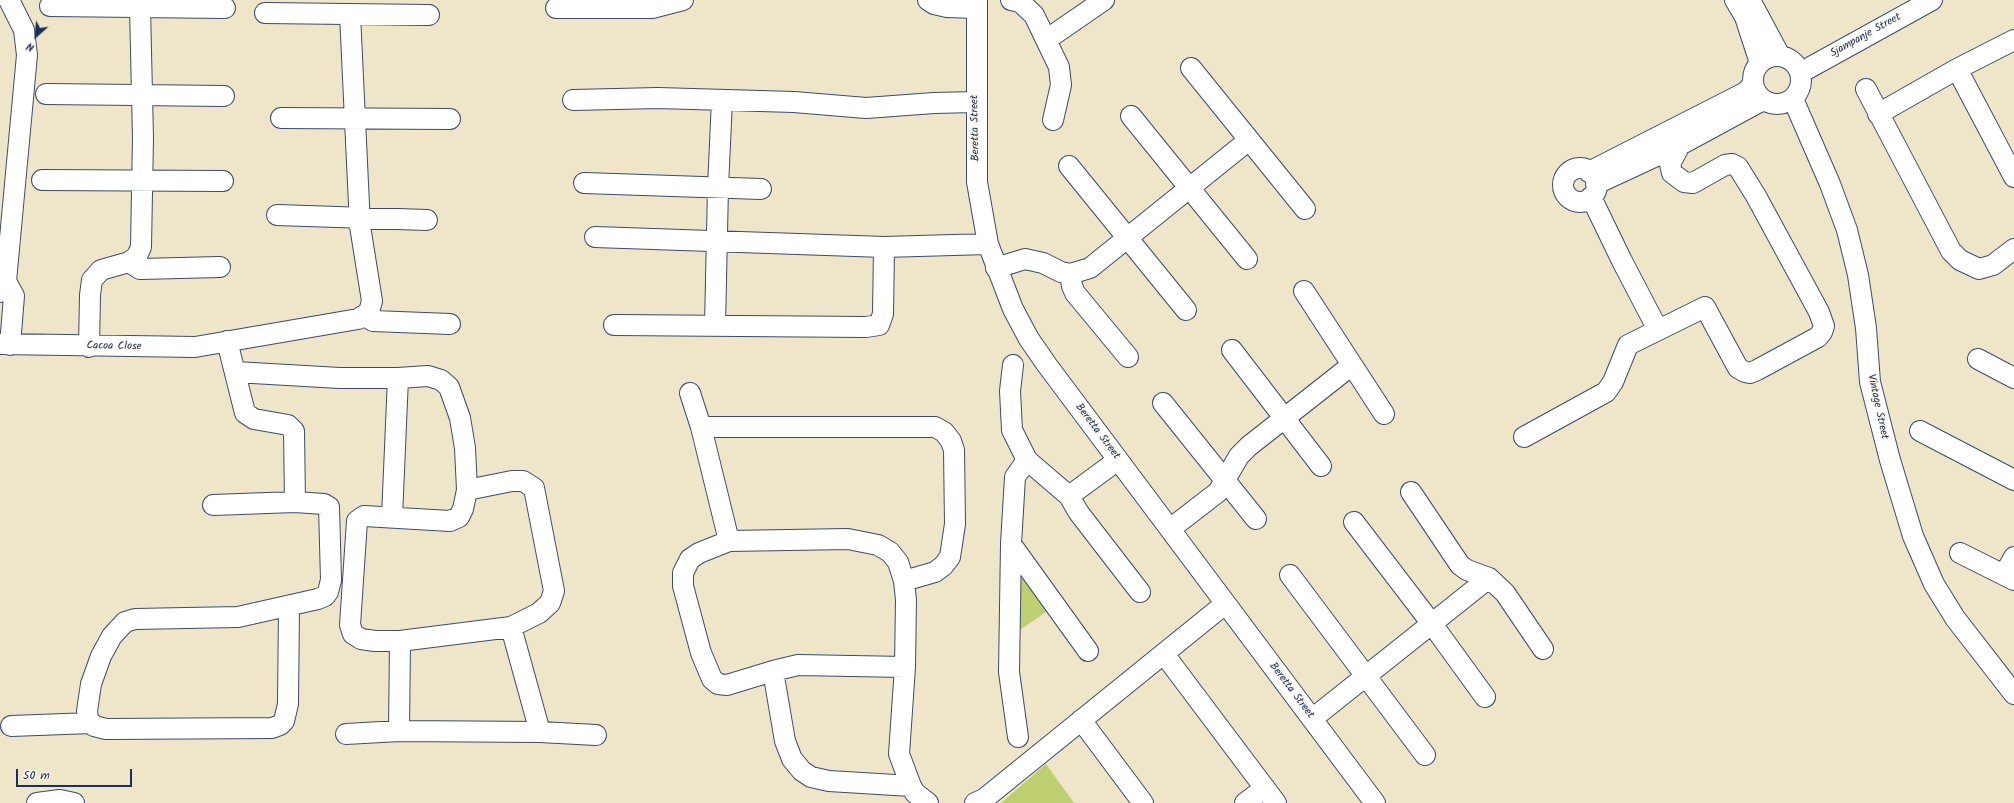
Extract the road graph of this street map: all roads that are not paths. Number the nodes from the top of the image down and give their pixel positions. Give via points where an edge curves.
1 (9, 0) edge
2 (683, 0) edge
3 (928, 0) edge
4 (1011, 0) edge
5 (1104, 0) edge
6 (1736, 0) edge
7 (1750, 0) edge
8 (1932, 0) edge
9 (977, 4) edge
10 (50, 6) dead end
11 (140, 7) junction
12 (226, 8) dead end
13 (556, 8) dead end
14 (265, 13) dead end
15 (350, 14) junction
16 (429, 15) dead end
17 (1046, 40) junction
18 (2014, 40) edge
19 (1780, 56) junction
20 (1760, 63) junction
21 (1191, 68) dead end
22 (1957, 69) junction
23 (1800, 73) junction
24 (1866, 89) dead end
25 (1758, 92) junction
26 (46, 94) dead end
27 (141, 95) junction
28 (224, 96) dead end
29 (1792, 99) junction
30 (573, 100) dead end
31 (722, 100) junction
32 (976, 102) junction
33 (1878, 114) junction
34 (1131, 116) dead end
35 (281, 118) dead end
36 (355, 119) junction
37 (450, 120) dead end
38 (1053, 120) dead end
39 (1249, 140) junction
40 (1680, 144) junction
41 (1069, 166) dead end
42 (8, 176) edge
43 (2014, 177) edge
44 (42, 180) dead end
45 (142, 180) junction
46 (223, 181) dead end
47 (584, 183) dead end
48 (1592, 185) junction
49 (718, 187) junction
50 (1189, 188) junction
51 (761, 189) dead end
52 (1305, 209) dead end
53 (277, 215) dead end
54 (6, 216) edge
55 (360, 219) junction
56 (427, 220) dead end
57 (595, 237) dead end
58 (1127, 237) junction
59 (716, 240) junction
60 (988, 244) junction
61 (884, 247) junction
62 (2014, 248) edge
63 (4, 254) edge
64 (1247, 259) dead end
65 (129, 262) junction
66 (220, 268) dead end
67 (996, 268) junction
68 (1070, 274) junction
69 (5, 291) edge
70 (1304, 291) dead end
71 (1186, 310) dead end
72 (364, 316) junction
73 (450, 324) dead end
74 (614, 325) dead end
75 (715, 326) junction
76 (1658, 330) junction
77 (226, 341) junction
78 (5, 345) edge
79 (95, 347) junction
80 (1232, 350) dead end
81 (1128, 357) dead end
82 (1978, 360) dead end
83 (1013, 365) dead end
84 (1352, 365) junction
85 (235, 372) junction
86 (398, 378) junction
87 (2014, 378) edge
88 (690, 392) dead end
89 (1163, 403) dead end
90 (1384, 414) dead end
91 (1284, 418) junction
92 (701, 427) junction
93 (1920, 431) dead end
94 (1524, 438) dead end
95 (1027, 460) junction
96 (1118, 460) junction
97 (1320, 466) dead end
98 (1226, 480) junction
99 (2014, 480) edge
100 (467, 490) junction
101 (1411, 492) dead end
102 (1069, 496) junction
103 (295, 502) junction
104 (214, 505) dead end
105 (392, 517) junction
106 (1256, 519) dead end
107 (1354, 522) dead end
108 (1170, 530) junction
109 (729, 541) junction
110 (1012, 544) junction
111 (1960, 553) dead end
112 (2014, 557) edge
113 (1290, 575) dead end
114 (1489, 578) junction
115 (2009, 578) edge
116 (904, 581) junction
117 (1140, 592) dead end
118 (1225, 604) junction
119 (289, 606) junction
120 (1432, 624) junction
121 (511, 626) junction
122 (400, 641) junction
123 (1544, 649) dead end
124 (1088, 651) dead end
125 (1164, 654) junction
126 (905, 666) junction
127 (772, 671) junction
128 (1366, 676) junction
129 (2014, 694) edge
130 (1485, 697) dead end
131 (1312, 719) junction
132 (1081, 720) junction
133 (91, 724) junction
134 (11, 726) dead end
135 (399, 731) junction
136 (540, 732) junction
137 (346, 734) dead end
138 (596, 735) dead end
139 (1018, 737) dead end
140 (1425, 755) dead end
141 (911, 786) junction
142 (1270, 796) edge
143 (1365, 799) edge
144 (37, 803) edge
145 (74, 803) edge
146 (928, 803) edge
147 (975, 803) edge
148 (1143, 803) edge
149 (1244, 803) edge

1 - 42 street via 24,30 27,55
2 - 13 street via 652,8
3 - 9 street via 947,7
4 - 17 street via 1027,8 1034,15
5 - 17 street
6 - 20 street via 1745,17
7 - 19 street
8 - 23 street, Sjampanje Street
9 - 32 street, Beretta Street
10 - 11 street
11 - 12 street
11 - 27 street
14 - 15 street
15 - 16 street
15 - 36 street
17 - 38 street via 1061,76
18 - 22 street
19 - 20 street via 1772,56
19 - 23 street via 1794,63
20 - 25 street via 1754,71
21 - 39 street
22 - 33 street
22 - 43 street
23 - 29 street via 1801,85
24 - 33 street
25 - 29 street via 1778,105
25 - 40 street
25 - 48 street via 1746,92
26 - 27 street
27 - 28 street
27 - 45 street
29 - 129 street, Vintage Street via 1830,184 1847,230 1866,328 1870,382 1913,536 1934,584 1955,618
30 - 31 street
31 - 32 street via 866,108
31 - 49 street
32 - 60 street, Beretta Street via 977,182
33 - 62 street via 1951,251 1960,260 1979,269 1993,265
34 - 50 street
35 - 36 street
36 - 37 street
36 - 55 street
39 - 50 street
39 - 52 street
40 - 48 street
40 - 76 street via 1670,164 1672,173 1679,179 1693,184 1725,166 1732,164 1738,167 1793,264 1824,326 1818,337 1750,373 1738,368 1705,307
41 - 58 street
42 - 54 street
44 - 45 street
45 - 46 street
45 - 65 street via 141,247 137,256
47 - 49 street
48 - 76 street via 1622,261
49 - 51 street
49 - 59 street
50 - 58 street
50 - 64 street
53 - 55 street
54 - 63 street
55 - 56 street
55 - 72 street via 372,301 369,312
57 - 59 street
58 - 68 street via 1090,268
58 - 71 street
59 - 61 street
59 - 75 street
60 - 61 street
60 - 67 street, Beretta Street
61 - 75 street via 883,314 879,325
63 - 69 street
65 - 66 street via 140,268
65 - 79 street via 101,270 95,275 90,295
67 - 68 street via 1025,259
67 - 96 street, Beretta Street via 1029,339
68 - 81 street via 1075,293
69 - 78 street
70 - 84 street
72 - 73 street via 373,321
72 - 77 street, Cacoa Close via 279,334
74 - 75 street
76 - 94 street via 1628,345 1613,382 1606,392
77 - 79 street, Cacoa Close via 184,347
77 - 85 street
78 - 79 street, Cacoa Close
80 - 91 street
82 - 87 street
83 - 95 street via 1010,391 1012,430
84 - 90 street
84 - 91 street
85 - 86 street via 340,378
85 - 103 street via 245,413 254,418 288,425 294,431
86 - 100 street via 428,376 441,380 449,387 460,418 465,448
86 - 105 street
88 - 92 street
89 - 98 street
91 - 97 street
91 - 98 street via 1239,456
92 - 109 street
92 - 116 street via 935,426 944,432 954,450 955,524 950,556 935,572
93 - 99 street
95 - 102 street
95 - 110 street via 1015,477
96 - 102 street
96 - 108 street, Beretta Street
98 - 106 street
98 - 108 street via 1218,492
100 - 105 street via 462,513 456,519 450,521
100 - 121 street via 523,480 534,488 554,591 550,603 539,613
101 - 114 street via 1460,565
102 - 117 street via 1079,513
103 - 104 street
103 - 119 street via 324,504 329,507 332,580 325,596
105 - 122 street via 364,516 357,521 350,625 353,634 361,639
107 - 120 street
108 - 118 street, Beretta Street
109 - 116 street via 848,539 868,542 890,552 898,562
109 - 127 street via 690,559 683,573 683,586 701,652 712,679 718,684 727,685
110 - 124 street
110 - 139 street via 1009,672
111 - 115 street
112 - 115 street
113 - 128 street
114 - 120 street
114 - 123 street via 1513,602
116 - 126 street
118 - 125 street
118 - 131 street, Beretta Street
119 - 133 street via 238,617 135,619 125,622 118,627 106,645 91,684 87,711
119 - 133 street via 288,704 284,721 280,725 272,728 106,729
120 - 128 street
120 - 130 street
121 - 122 street
121 - 136 street
122 - 135 street
125 - 132 street
125 - 142 street
126 - 127 street via 798,665
126 - 141 street via 899,754
127 - 141 street via 785,741 792,759 802,771 811,777 829,781
128 - 131 street
128 - 140 street
131 - 143 street, Beretta Street
132 - 147 street via 984,799
132 - 148 street
133 - 134 street
135 - 136 street
135 - 137 street
136 - 138 street
141 - 146 street via 915,793
142 - 149 street
144 - 145 street via 60,800

